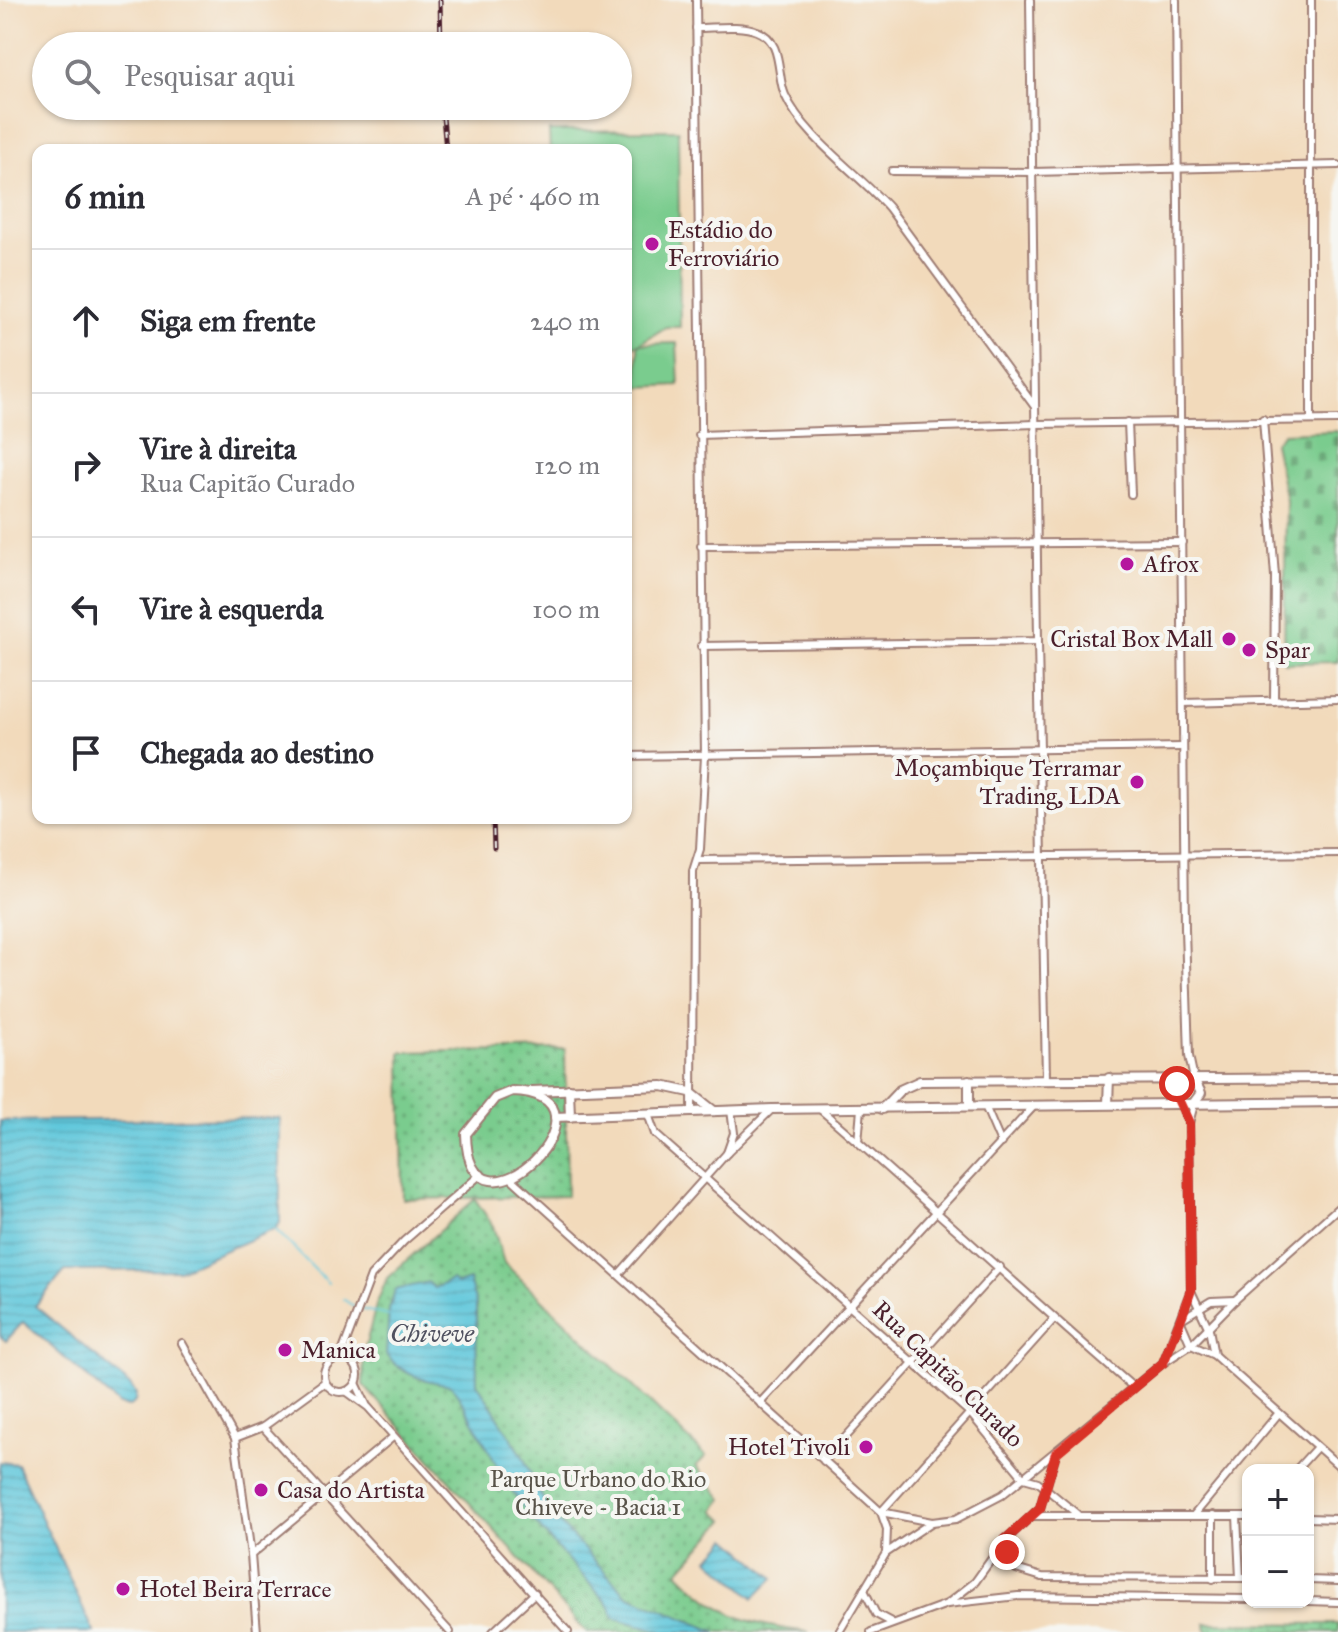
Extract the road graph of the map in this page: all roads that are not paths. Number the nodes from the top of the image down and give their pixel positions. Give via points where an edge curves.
1 (696, 0) edge
2 (1030, 0) edge
3 (1176, 0) edge
4 (1311, 0) edge
5 (696, 28) junction
6 (1338, 165) edge
7 (1314, 166) junction
8 (1176, 170) junction
9 (892, 171) dead end
10 (1032, 172) junction
11 (1035, 407) junction
12 (1263, 419) junction
13 (1179, 420) junction
14 (1311, 420) junction
15 (1338, 420) edge
16 (1128, 422) junction
17 (1036, 424) junction
18 (699, 435) junction
19 (1131, 494) dead end
20 (1182, 542) junction
21 (1037, 544) junction
22 (701, 546) junction
23 (1038, 641) junction
24 (701, 646) junction
25 (1338, 699) edge
26 (1274, 701) junction
27 (1183, 703) junction
28 (1183, 747) junction
29 (1039, 748) junction
30 (632, 756) edge
31 (705, 756) junction
32 (1338, 853) edge
33 (1185, 855) junction
34 (1041, 857) junction
35 (697, 860) junction
36 (1189, 1056) junction
37 (1109, 1078) junction
38 (1338, 1078) edge
39 (1046, 1079) junction
40 (1182, 1079) junction
41 (1194, 1079) junction
42 (969, 1080) junction
43 (569, 1089) junction
44 (528, 1092) junction
45 (690, 1092) junction
46 (1195, 1101) junction
47 (1181, 1102) junction
48 (1338, 1102) edge
49 (1108, 1104) junction
50 (969, 1105) junction
51 (985, 1105) junction
52 (1034, 1105) junction
53 (772, 1109) junction
54 (861, 1109) junction
55 (882, 1109) junction
56 (731, 1110) junction
57 (821, 1110) junction
58 (714, 1111) junction
59 (692, 1113) junction
60 (648, 1114) junction
61 (555, 1117) junction
62 (570, 1117) junction
63 (1189, 1123) junction
64 (858, 1142) junction
65 (1001, 1143) junction
66 (727, 1153) junction
67 (481, 1174) junction
68 (511, 1178) junction
69 (705, 1178) junction
70 (1338, 1208) edge
71 (939, 1211) junction
72 (1338, 1214) edge
73 (1328, 1217) junction
74 (1000, 1267) junction
75 (619, 1274) junction
76 (1191, 1290) junction
77 (1235, 1300) junction
78 (852, 1307) junction
79 (1199, 1307) junction
80 (1054, 1319) junction
81 (1180, 1321) junction
82 (1209, 1329) junction
83 (350, 1336) junction
84 (182, 1343) dead end
85 (1191, 1345) junction
86 (1214, 1355) junction
87 (340, 1358) junction
88 (351, 1361) junction
89 (915, 1363) junction
90 (1163, 1363) junction
91 (325, 1382) junction
92 (356, 1383) junction
93 (1133, 1387) junction
94 (346, 1391) junction
95 (760, 1403) junction
96 (368, 1407) junction
97 (971, 1414) junction
98 (1278, 1414) junction
99 (263, 1427) junction
100 (393, 1437) junction
101 (235, 1438) junction
102 (1317, 1447) junction
103 (1056, 1453) junction
104 (824, 1461) junction
105 (1301, 1464) edge
106 (1338, 1465) edge
107 (1024, 1478) junction
108 (1045, 1490) junction
109 (326, 1493) junction
110 (881, 1512) junction
111 (1078, 1515) junction
112 (1194, 1515) junction
113 (1213, 1515) junction
114 (1032, 1516) junction
115 (1237, 1516) junction
116 (1242, 1516) edge
117 (1314, 1518) edge
118 (1338, 1519) edge
119 (932, 1522) junction
120 (1005, 1540) junction
121 (886, 1553) junction
122 (251, 1555) junction
123 (1240, 1578) joint
124 (1213, 1579) junction
125 (1182, 1580) junction
126 (1314, 1580) edge
127 (1338, 1581) edge
128 (864, 1590) junction
129 (535, 1593) junction
130 (1182, 1597) junction
131 (1242, 1599) edge
132 (1314, 1601) edge
133 (1338, 1602) edge
134 (947, 1604) junction
135 (891, 1622) junction
136 (840, 1630) edge
137 (257, 1632) edge
138 (450, 1632) edge
139 (493, 1632) edge
140 (568, 1632) edge
141 (871, 1632) edge

1 - 5 street
2 - 10 street
3 - 8 street
4 - 7 street
5 - 11 street via 747,29 770,40 785,95 829,153 889,208
5 - 18 street
6 - 7 street
7 - 8 street
7 - 14 street
8 - 10 street
8 - 13 street
9 - 10 street
10 - 11 street
11 - 17 street
12 - 13 street
12 - 14 street
12 - 26 street via 1275,576
13 - 16 street
13 - 20 street
14 - 15 street
16 - 17 street
16 - 19 street
17 - 18 street
17 - 21 street
18 - 22 street
20 - 21 street
20 - 27 street
21 - 22 street
21 - 23 street
22 - 24 street
23 - 24 street
23 - 29 street
24 - 31 street
25 - 26 street
26 - 27 street
27 - 28 street
28 - 29 street
28 - 33 street
29 - 31 street
29 - 34 street
30 - 31 street
31 - 35 street
32 - 33 street
33 - 34 street
33 - 36 street
34 - 35 street
34 - 39 street
35 - 45 street
36 - 40 street
36 - 41 street
37 - 39 street
37 - 40 street
37 - 49 street
38 - 41 street
39 - 42 street
40 - 41 street
40 - 47 street via 1175,1090
41 - 46 street via 1201,1093
42 - 50 street
42 - 55 street via 908,1085
43 - 44 street
43 - 45 street via 662,1086
43 - 62 street
44 - 61 street
44 - 67 street via 495,1098 466,1134 468,1158
45 - 58 street
45 - 59 street
46 - 47 street
46 - 48 street
46 - 63 street
47 - 49 street
47 - 63 street
49 - 52 street
50 - 51 street
50 - 55 street
51 - 52 street
51 - 65 street
52 - 65 street
53 - 56 street
53 - 57 street
53 - 66 street
54 - 55 street
54 - 57 street
54 - 64 street
56 - 58 street
56 - 66 street via 734,1133
57 - 64 street
58 - 59 street
59 - 60 street
60 - 62 street
60 - 69 street, Rua Capitão Curado via 655,1134
61 - 62 street
61 - 68 street via 545,1150
63 - 76 street
64 - 71 street
65 - 71 street
66 - 69 street
67 - 68 street
67 - 83 street via 371,1276
68 - 75 street
69 - 75 street
69 - 78 street, Rua Capitão Curado
70 - 73 street, Rua Capitão Curado
71 - 74 street
71 - 78 street
72 - 73 street
73 - 77 street, Rua Capitão Curado
74 - 80 street
74 - 89 street
75 - 95 street
76 - 79 street
76 - 81 street
77 - 79 street
77 - 82 street, Rua Capitão Curado
78 - 89 street, Rua Capitão Curado
78 - 95 street
79 - 81 street
79 - 82 street
80 - 93 street
80 - 97 street
81 - 85 street
81 - 90 street
82 - 85 street, Rua Capitão Curado
82 - 86 street
83 - 87 street
83 - 88 street
84 - 101 street
85 - 86 street
85 - 90 street, Rua Capitão Curado
86 - 98 street
87 - 88 street
87 - 91 street via 327,1365
88 - 92 street via 358,1371
89 - 97 street, Rua Capitão Curado
89 - 104 street
90 - 93 street, Rua Capitão Curado
91 - 94 street
91 - 99 street
92 - 94 street
92 - 96 street
93 - 103 street, Rua Capitão Curado
94 - 96 street
95 - 104 street
96 - 100 street
97 - 107 street, Rua Capitão Curado
97 - 110 street
98 - 102 street
98 - 112 street
99 - 101 street
99 - 109 street
100 - 109 street
100 - 129 street
101 - 122 street
102 - 105 street
102 - 106 street
103 - 107 street, Rua Capitão Curado
103 - 108 street
104 - 110 street
107 - 108 street
107 - 119 street via 978,1509
108 - 111 street
108 - 114 street
109 - 122 street
109 - 138 street
110 - 119 street
110 - 121 street
111 - 112 street
111 - 114 street
112 - 113 street
113 - 115 street
113 - 124 street
114 - 120 street
115 - 116 street
115 - 123 street
117 - 118 street
119 - 121 street
120 - 125 street via 1010,1560 1025,1574
120 - 134 street via 975,1582
121 - 128 street
122 - 137 street
123 - 124 street
124 - 125 street
125 - 130 street
126 - 127 street
128 - 135 street via 876,1614
128 - 136 street
129 - 139 street
129 - 140 street
130 - 131 street
130 - 134 street via 1018,1596
132 - 133 street
134 - 135 street
135 - 141 street

